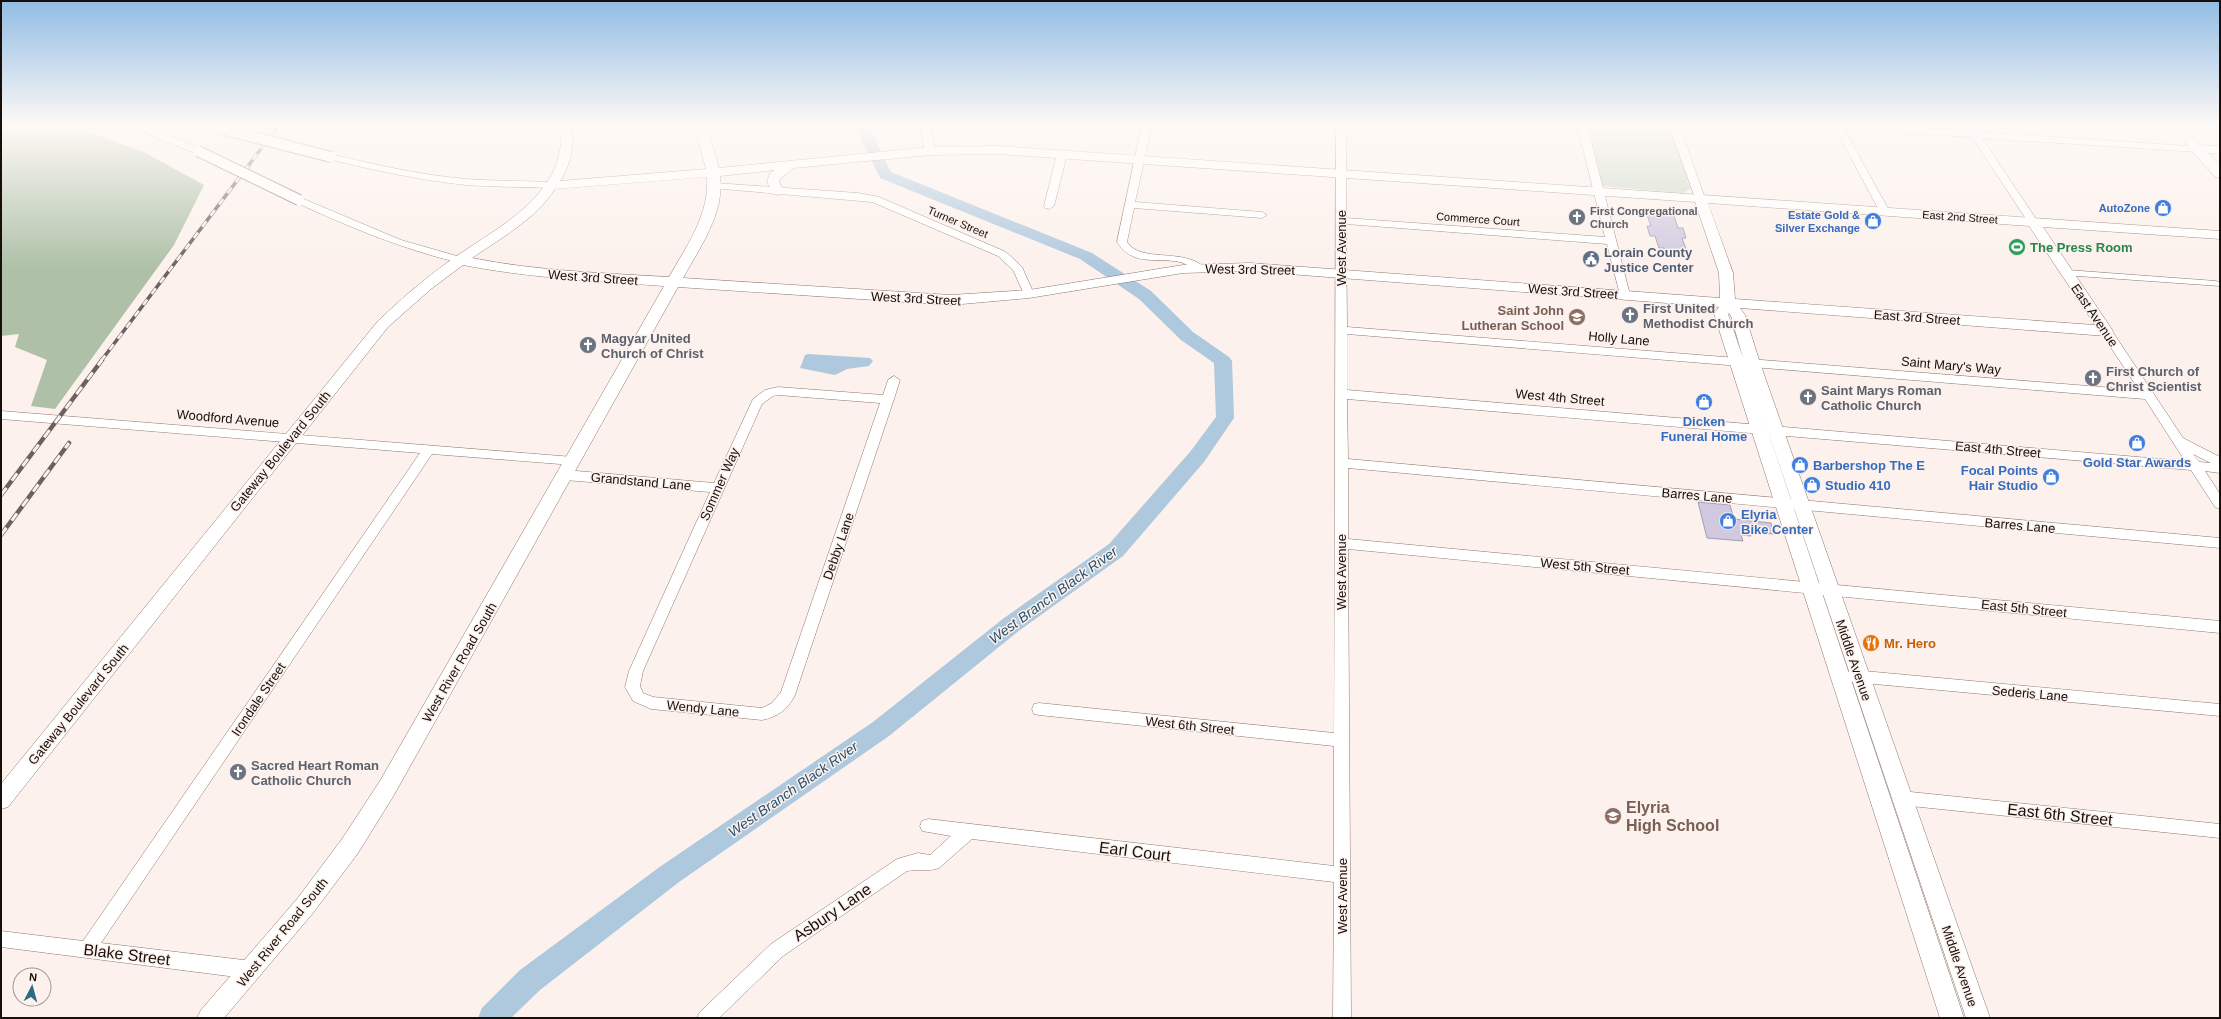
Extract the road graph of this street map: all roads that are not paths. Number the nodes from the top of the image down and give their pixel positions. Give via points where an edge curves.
1 (715, 172) edge
2 (241, 173) edge
3 (402, 173) edge
4 (558, 173) edge
5 (710, 173) edge
6 (780, 173) edge
7 (1057, 173) edge
8 (1137, 173) edge
9 (1320, 173) edge
10 (1595, 173) edge
11 (1691, 173) edge
12 (1863, 173) edge
13 (2000, 173) edge
14 (1341, 174) junction
15 (552, 185) junction
16 (715, 186) junction
17 (778, 190) junction
18 (1600, 191) junction
19 (1700, 198) junction
20 (1130, 205) junction
21 (1049, 206) dead end
22 (1885, 212) junction
23 (1262, 215) dead end
24 (1341, 221) junction
25 (2033, 222) junction
26 (496, 235) junction
27 (2220, 235) edge
28 (1612, 241) junction
29 (460, 260) junction
30 (494, 267) junction
31 (1199, 268) junction
32 (1341, 273) junction
33 (2067, 273) junction
34 (674, 282) junction
35 (2216, 284) dead end
36 (1029, 294) junction
37 (1625, 295) junction
38 (1728, 303) junction
39 (1341, 330) junction
40 (2106, 331) junction
41 (1744, 362) junction
42 (894, 380) dead end
43 (1341, 394) junction
44 (2148, 395) junction
45 (888, 399) junction
46 (1, 415) edge
47 (1759, 430) junction
48 (1776, 431) junction
49 (290, 438) junction
50 (2178, 441) junction
51 (429, 449) junction
52 (2220, 462) edge
53 (1341, 463) junction
54 (2195, 466) junction
55 (569, 468) junction
56 (2220, 468) edge
57 (717, 488) junction
58 (1783, 503) junction
59 (2220, 504) edge
60 (1801, 505) junction
61 (2220, 542) edge
62 (1342, 543) junction
63 (1820, 588) junction
64 (2220, 626) edge
65 (1839, 675) junction
66 (1860, 677) junction
67 (633, 691) joint
68 (776, 709) joint
69 (1039, 709) dead end
70 (2220, 710) edge
71 (1342, 740) junction
72 (1901, 798) junction
73 (1, 800) edge
74 (928, 826) dead end
75 (969, 831) junction
76 (2220, 831) edge
77 (1342, 875) junction
78 (1, 939) edge
79 (87, 949) junction
80 (252, 970) junction
81 (209, 1018) edge
82 (706, 1018) edge
83 (1342, 1018) edge
84 (1952, 1018) edge
85 (1978, 1018) edge

1 - 16 main road, West River Road South
2 - 29 street, West 3rd Street, bridge via 387,240
3 - 15 street, bridge via 485,183
4 - 15 main road, Gateway Boulevard South
5 - 15 main road, East 2nd Street via 620,182
6 - 17 main road via 773,182
7 - 21 street
8 - 20 street
9 - 14 main road, East 2nd Street
10 - 18 street
11 - 19 street, Middle Avenue
12 - 22 street
13 - 25 street, East Avenue
14 - 18 main road, East 2nd Street
14 - 24 street, West Avenue
15 - 26 main road, Gateway Boulevard South via 529,209
16 - 17 street, Turner Street
16 - 34 main road, West River Road South via 708,219
17 - 36 street, Turner Street via 858,196 875,200 1002,254 1018,269
18 - 19 main road, East 2nd Street
18 - 28 street
19 - 22 main road, East 2nd Street
19 - 38 main road, Middle Avenue via 1726,273
20 - 23 street
20 - 31 street via 1122,240 1126,248 1142,256 1184,260
22 - 25 main road, East 2nd Street
24 - 28 street, Commerce Court
24 - 32 street, West Avenue
25 - 27 main road, East 2nd Street
25 - 33 main road, East Avenue
26 - 29 main road, Gateway Boulevard South
26 - 30 main road via 489,251
28 - 37 street
29 - 30 main road, West 3rd Street
29 - 49 main road, Gateway Boulevard South via 421,289 383,324
30 - 34 main road, West 3rd Street via 553,274
31 - 32 main road, West 3rd Street via 1250,266
31 - 36 main road, West 3rd Street
32 - 37 main road, West 3rd Street
32 - 39 street, West Avenue
33 - 35 street
33 - 40 main road, East Avenue
34 - 36 main road, West 3rd Street via 929,300 976,300
34 - 55 main road, West River Road South
37 - 38 main road, West 3rd Street
38 - 40 main road, East 3rd Street
38 - 41 main road, Middle Avenue via 1721,314
39 - 41 street, Holly Lane
39 - 43 street, West Avenue
40 - 44 street, East Avenue
41 - 44 street, Saint Mary's Way
41 - 47 main road, Middle Avenue
41 - 48 main road, Middle Avenue
42 - 45 street, Debby Lane
43 - 47 street, West 4th Street
43 - 53 street, West Avenue
44 - 50 street, East Avenue
45 - 57 street, Sommer Way via 782,391 767,394 755,405
45 - 68 street, Debby Lane via 788,695
46 - 49 street, Woodford Avenue
47 - 48 street, West 4th Street
47 - 58 main road, Middle Avenue
48 - 54 street, East 4th Street
48 - 60 main road, Middle Avenue
49 - 51 street, Woodford Avenue
49 - 73 main road, Gateway Boulevard South
50 - 52 street
50 - 54 street, East Avenue
51 - 55 street, Woodford Avenue
51 - 79 street, Irondale Street
53 - 58 street, Barres Lane
53 - 62 street, West Avenue
54 - 56 street, East 4th Street
54 - 59 street, East Avenue
55 - 57 street, Grandstand Lane
55 - 80 main road, West River Road South via 387,788 350,846
57 - 67 street, Sommer Way via 636,672 632,683
58 - 60 street, Barres Lane
58 - 63 main road, Middle Avenue
60 - 61 street, Barres Lane
60 - 63 main road, Middle Avenue
62 - 63 street, West 5th Street
62 - 71 street, West Avenue
63 - 64 street, East 5th Street
63 - 65 main road, Middle Avenue
63 - 66 main road, Middle Avenue
65 - 66 street, Sederis Lane
65 - 84 main road, Middle Avenue
66 - 70 street, Sederis Lane
66 - 72 main road, Middle Avenue
67 - 68 street, Wendy Lane via 642,700 651,703 762,714
69 - 71 street, West 6th Street
71 - 77 street, West Avenue
72 - 76 street, East 6th Street
72 - 85 main road, Middle Avenue
74 - 75 street, Earl Court
75 - 77 street, Earl Court
75 - 82 street, Asbury Lane via 933,863 918,861 903,864 783,945
77 - 83 street, West Avenue
78 - 79 street, Blake Street
79 - 80 street, Blake Street
80 - 81 main road, West River Road South

